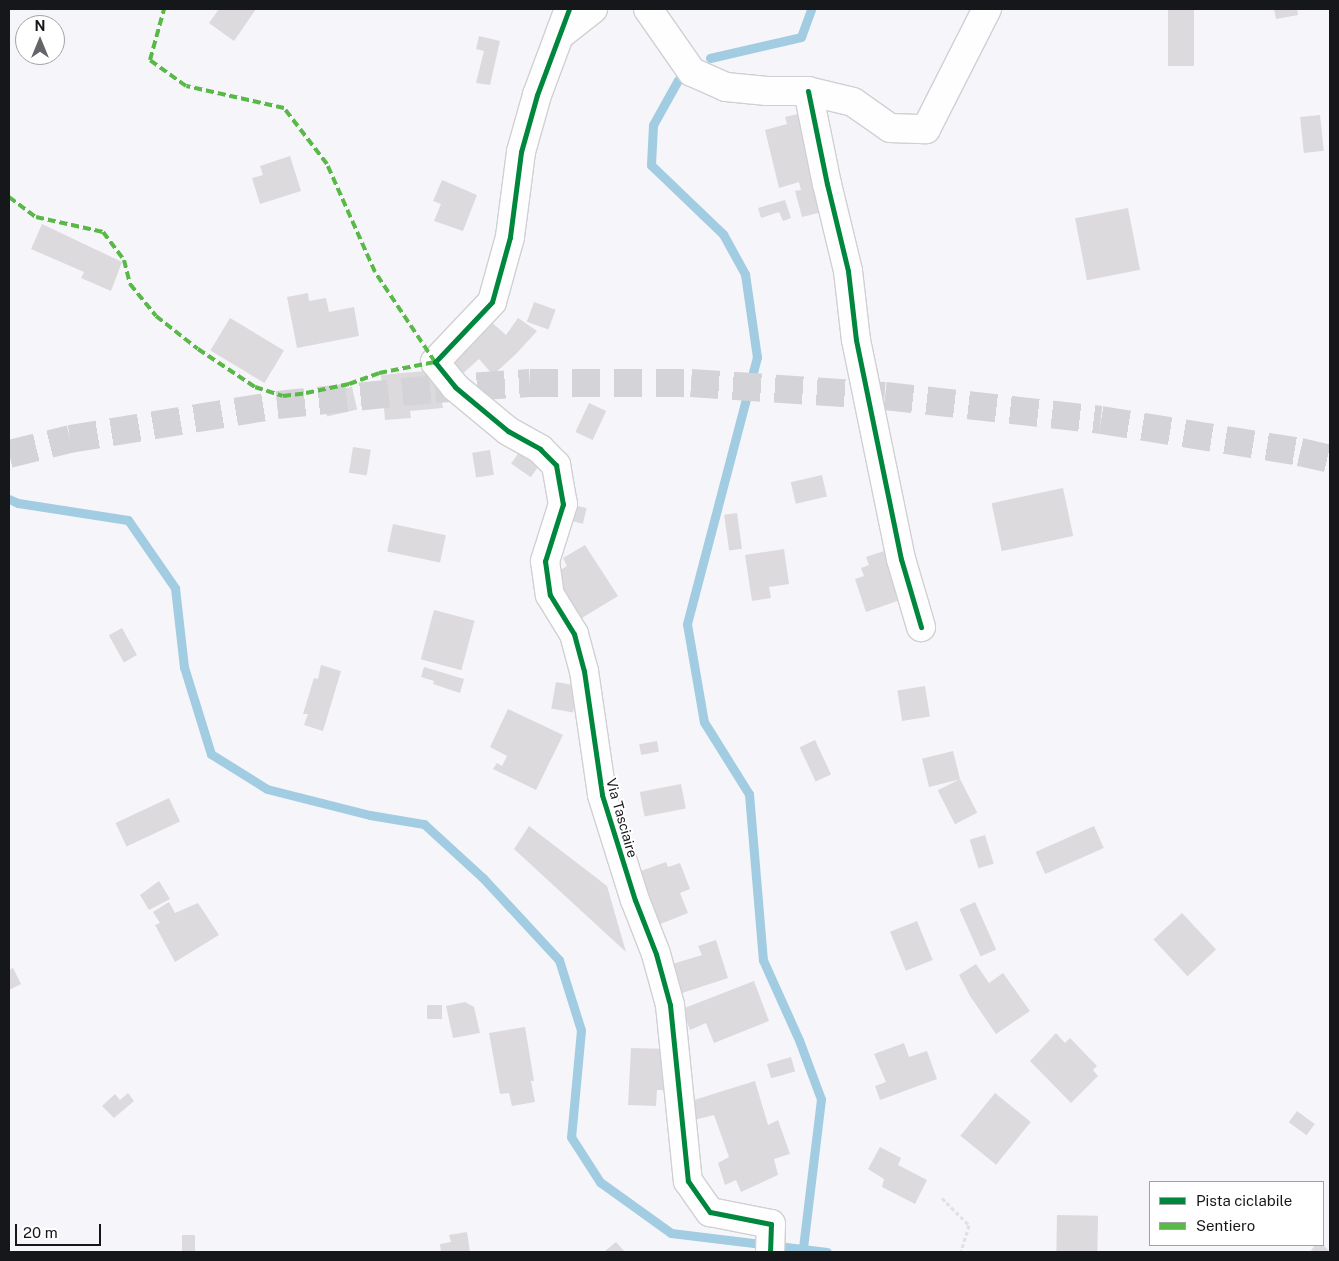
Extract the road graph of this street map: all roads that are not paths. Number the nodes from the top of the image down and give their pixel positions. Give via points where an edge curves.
1 (569, 9) edge
2 (592, 9) edge
3 (648, 9) edge
4 (987, 9) edge
5 (558, 36) junction
6 (808, 91) junction
7 (921, 627) dead end
8 (770, 1252) edge

1 - 5 street
2 - 5 street
3 - 6 street via 692,72 726,87
4 - 6 street via 926,128 890,128 853,102
5 - 8 street, Via Tasciaire via 521,152 510,237 492,302 435,362 455,387 508,432 540,449 556,465 563,504 545,561 550,595 574,634 584,671 602,795 670,1005 688,1181 710,1212 771,1224
6 - 7 street via 848,271 856,340 901,559

